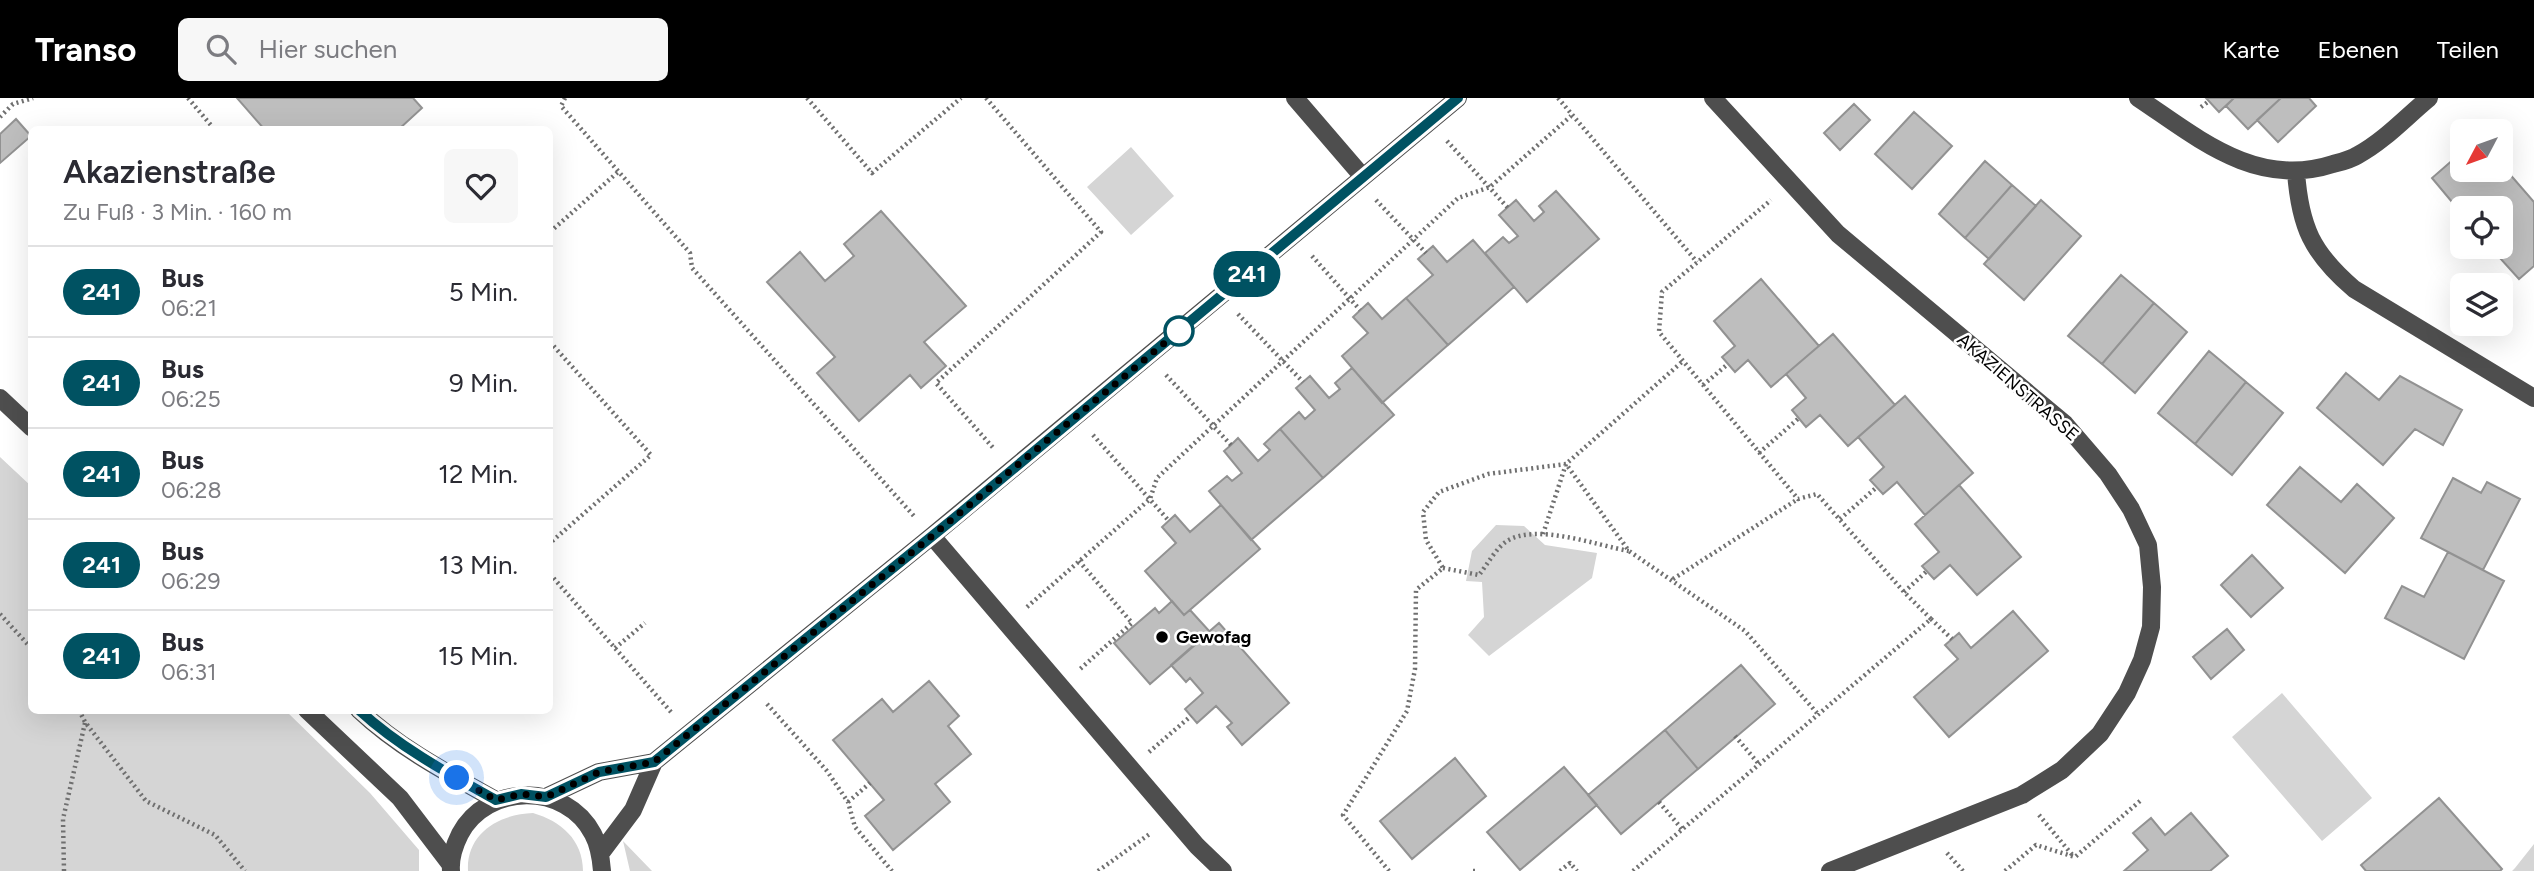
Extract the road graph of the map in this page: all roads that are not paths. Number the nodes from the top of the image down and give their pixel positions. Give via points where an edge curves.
1 (1295, 98) edge
2 (1458, 98) edge
3 (1713, 98) edge
4 (2138, 98) edge
5 (2429, 98) edge
6 (2296, 172) junction
7 (1361, 179) junction
8 (0, 398) edge
9 (2534, 398) edge
10 (28, 424) edge
11 (932, 536) junction
12 (311, 714) edge
13 (363, 714) edge
14 (654, 762) junction
15 (546, 797) junction
16 (496, 800) junction
17 (601, 863) edge
18 (451, 868) edge
19 (1223, 871) edge
20 (1830, 871) edge

1 - 7 street
2 - 7 street
3 - 20 street, AKAZIENSTRASSE via 1838,234 2065,424 2108,474 2148,545 2151,627 2127,693 2100,734 2062,770 2022,795
4 - 6 street via 2204,143 2239,160
5 - 6 street via 2357,156
6 - 9 street via 2299,205 2311,240 2331,270 2354,289
7 - 11 street
8 - 10 street
11 - 14 street
11 - 19 street
12 - 18 street via 400,798
13 - 16 street via 437,767
14 - 15 street via 599,772
14 - 17 street via 633,810
15 - 16 street via 521,794
15 - 17 street via 581,817 594,834
16 - 18 street via 464,826

